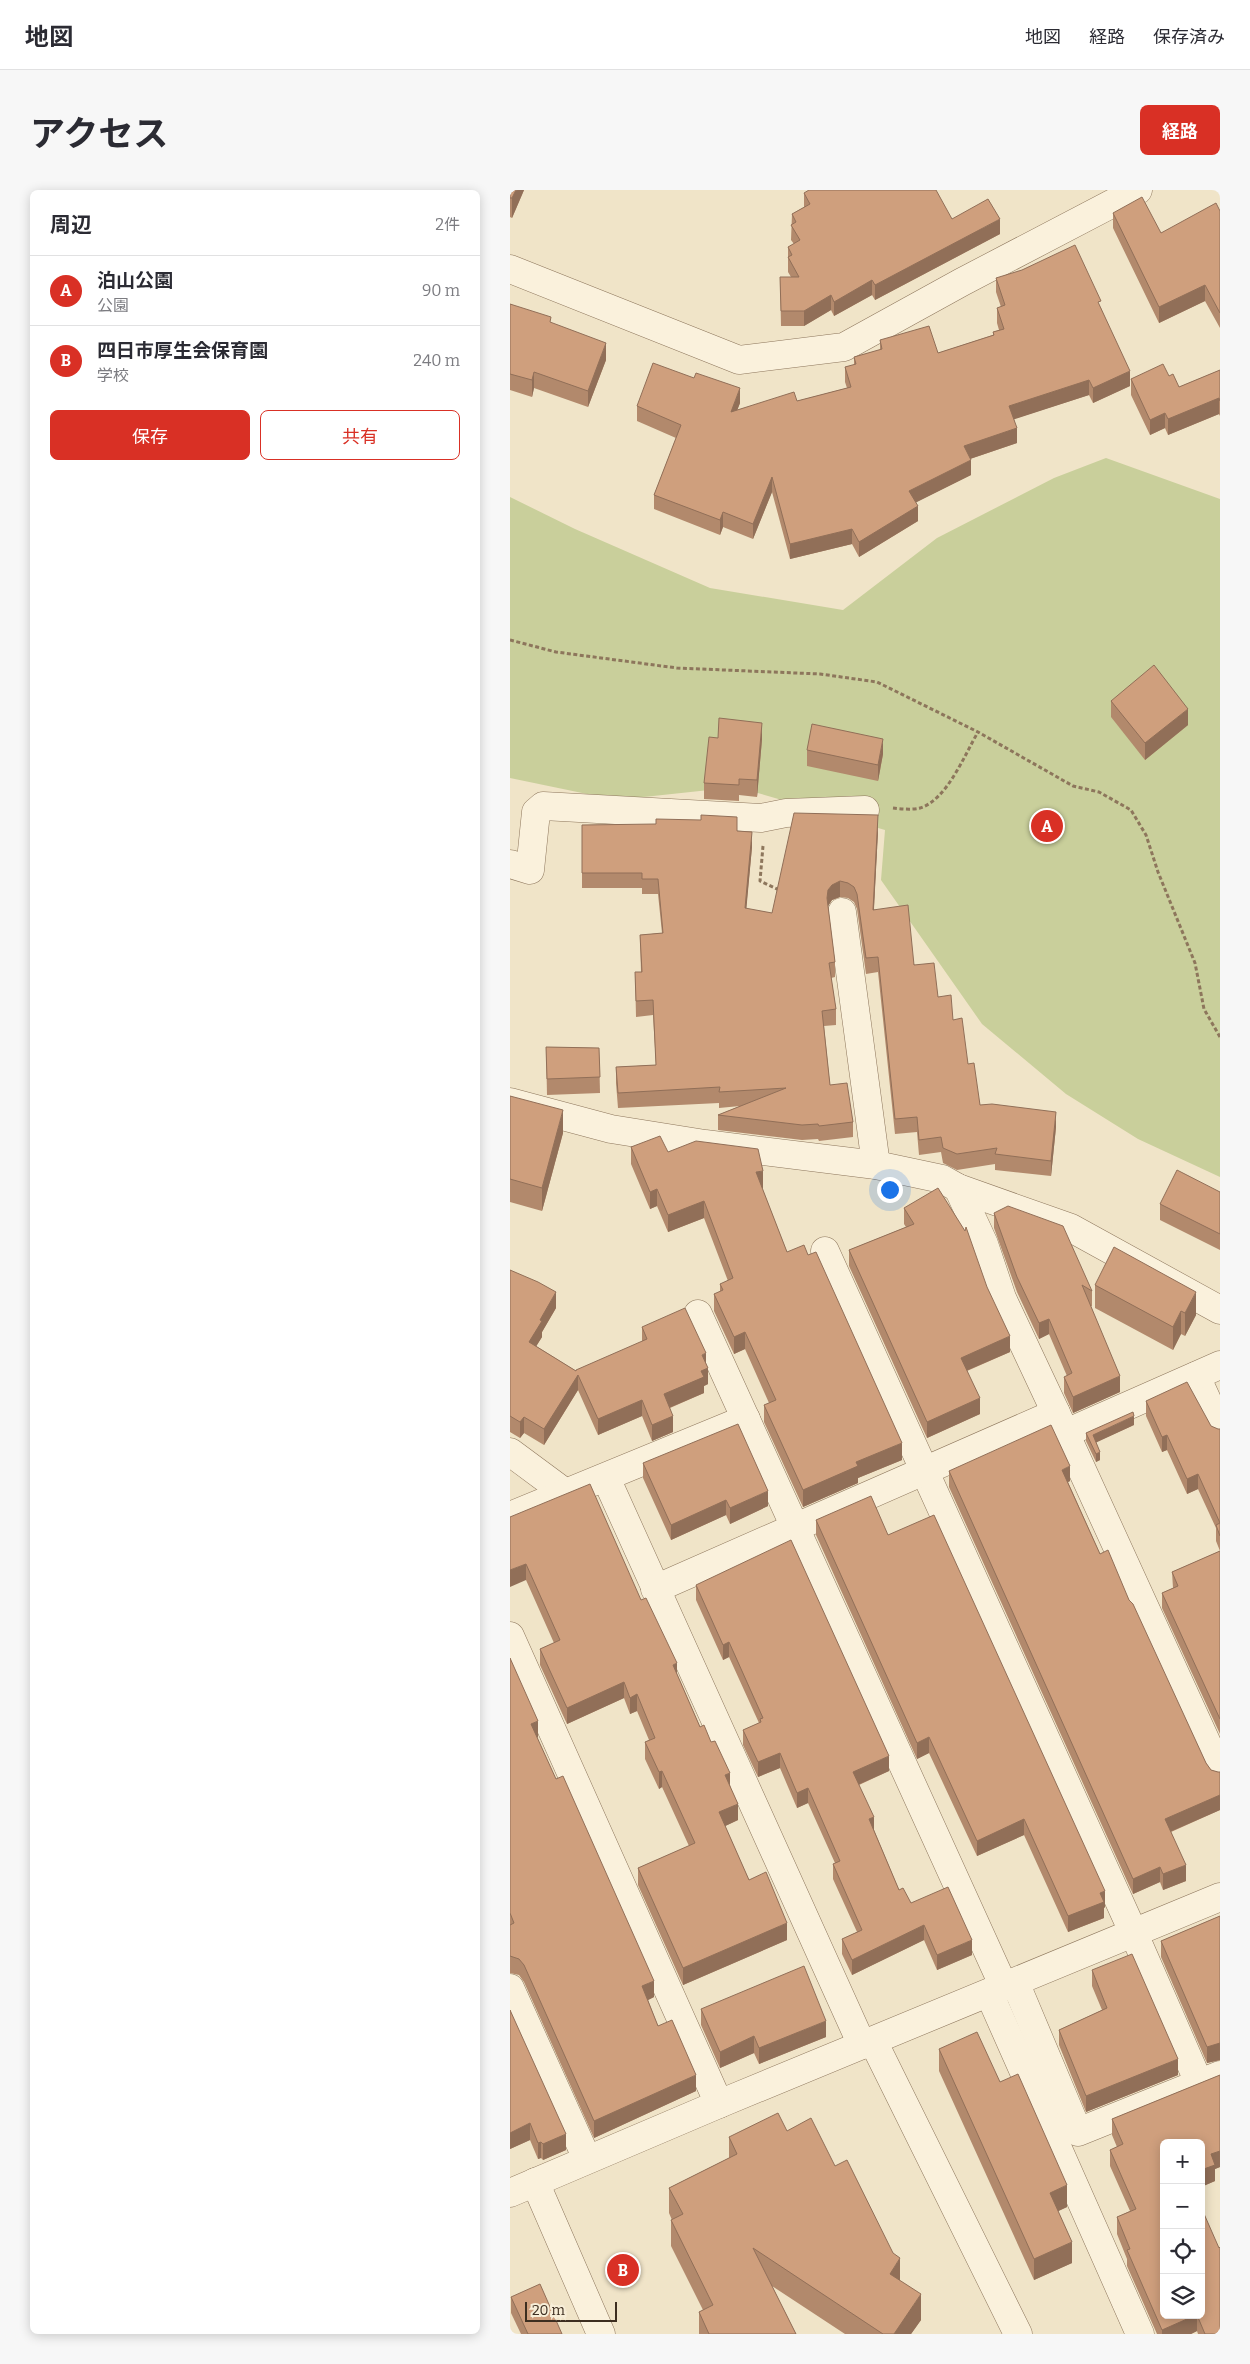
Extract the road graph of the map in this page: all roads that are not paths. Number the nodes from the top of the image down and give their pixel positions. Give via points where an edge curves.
1 (1138, 190) edge
2 (510, 269) edge
3 (865, 810) road end
4 (510, 864) edge
5 (842, 912) dead end
6 (510, 1102) edge
7 (876, 1165) junction
8 (958, 1188) junction
9 (825, 1250) dead end
10 (1220, 1310) edge
11 (698, 1314) dead end
12 (1208, 1370) edge
13 (746, 1419) junction
14 (1061, 1423) junction
15 (1220, 1428) edge
16 (510, 1452) edge
17 (925, 1471) junction
18 (606, 1478) junction
19 (564, 1492) junction
20 (510, 1516) edge
21 (793, 1527) junction
22 (654, 1589) junction
23 (510, 1636) edge
24 (1220, 1772) edge
25 (1220, 1897) edge
26 (1134, 1934) junction
27 (1003, 1987) junction
28 (510, 1988) edge
29 (868, 2043) junction
30 (1209, 2079) edge
31 (718, 2104) junction
32 (587, 2159) junction
33 (535, 2182) junction
34 (510, 2193) edge
35 (601, 2334) edge
36 (1018, 2334) edge
37 (1140, 2334) edge

1 - 2 street via 844,347 739,360
3 - 4 street via 786,813 761,818 543,806 536,812 530,870
5 - 7 street
6 - 7 street via 611,1129
7 - 8 street via 942,1180
8 - 10 street via 1071,1228
8 - 14 street via 984,1244 1002,1298
9 - 17 street
11 - 13 street
12 - 14 street
12 - 15 street
13 - 18 street
13 - 21 street
14 - 17 street
14 - 24 street
16 - 19 street
17 - 21 street
17 - 26 street
18 - 19 street
18 - 22 street
19 - 20 street
21 - 22 street
21 - 27 street
22 - 29 street
23 - 31 street
25 - 26 street
26 - 27 street
26 - 30 street
27 - 29 street
27 - 30 street via 1078,2132
27 - 37 street
28 - 32 street
29 - 31 street
29 - 36 street
31 - 32 street
32 - 33 street
33 - 34 street
33 - 35 street

